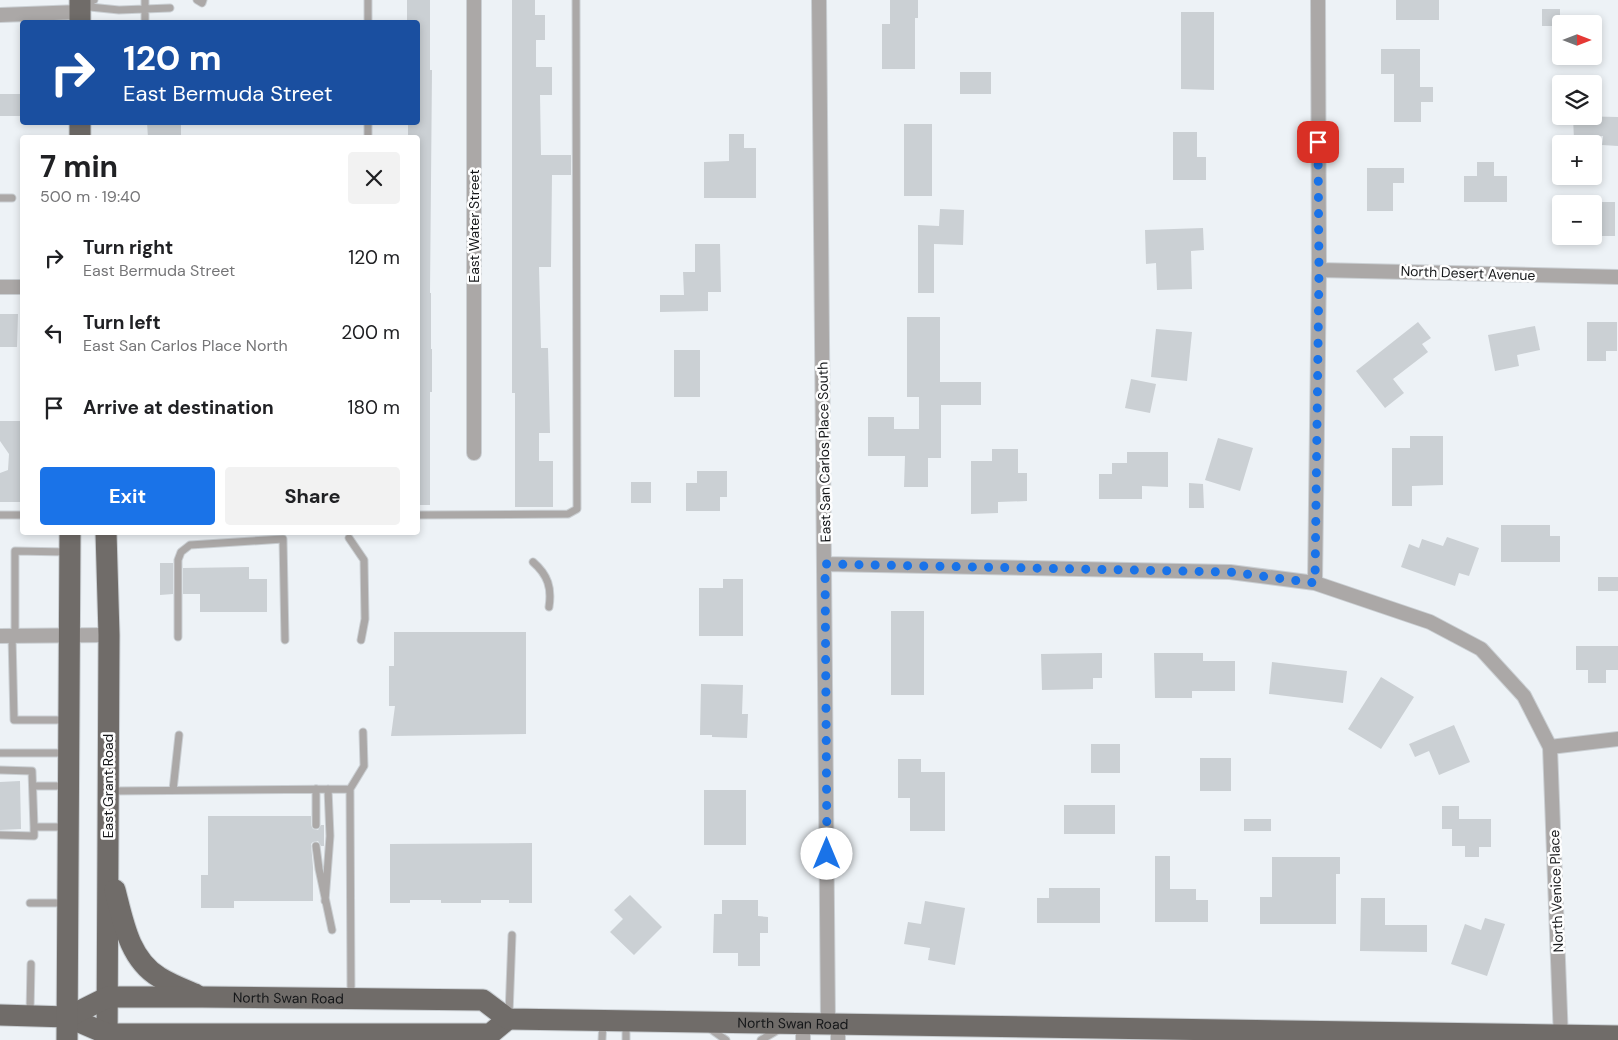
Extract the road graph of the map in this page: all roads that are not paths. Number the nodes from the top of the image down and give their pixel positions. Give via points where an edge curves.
1 (145, 0) edge
2 (368, 0) edge
3 (474, 0) edge
4 (576, 0) edge
5 (819, 0) edge
6 (1318, 0) edge
7 (83, 8) edge
8 (170, 8) dead end
9 (145, 9) junction
10 (0, 15) edge
11 (145, 20) edge
12 (368, 20) edge
13 (0, 198) edge
14 (12, 198) dead end
15 (1319, 270) junction
16 (1618, 278) edge
17 (0, 287) edge
18 (20, 287) edge
19 (474, 453) dead end
20 (0, 515) edge
21 (20, 515) edge
22 (420, 515) edge
23 (106, 535) edge
24 (349, 538) dead end
25 (70, 542) edge
26 (533, 562) dead end
27 (825, 564) junction
28 (1315, 583) junction
29 (549, 607) dead end
30 (109, 635) junction
31 (9, 636) edge
32 (68, 636) junction
33 (178, 637) dead end
34 (285, 640) dead end
35 (361, 640) dead end
36 (69, 720) junction
37 (363, 732) dead end
38 (179, 735) dead end
39 (1618, 739) edge
40 (1550, 747) junction
41 (0, 752) edge
42 (69, 753) junction
43 (0, 770) edge
44 (32, 786) junction
45 (70, 786) junction
46 (316, 789) junction
47 (328, 789) junction
48 (350, 789) junction
49 (173, 790) junction
50 (108, 791) junction
51 (316, 825) dead end
52 (34, 827) junction
53 (70, 827) junction
54 (0, 835) edge
55 (316, 846) dead end
56 (108, 861) junction
57 (325, 901) junction
58 (30, 903) dead end
59 (69, 903) junction
60 (332, 930) dead end
61 (512, 935) dead end
62 (31, 964) dead end
63 (108, 997) junction
64 (202, 997) junction
65 (351, 998) junction
66 (0, 1015) edge
67 (30, 1016) junction
68 (68, 1017) junction
69 (508, 1019) junction
70 (682, 1022) junction
71 (798, 1029) edge
72 (835, 1030) edge
73 (602, 1031) edge
74 (626, 1031) edge
75 (1078, 1034) edge
76 (1618, 1036) edge
77 (107, 1037) edge
78 (350, 1037) edge
79 (1560, 1037) edge
80 (68, 1040) edge
81 (726, 1040) edge
82 (762, 1040) edge

1 - 9 lane
2 - 12 lane
3 - 19 street, East Water Street
4 - 22 lane via 577,509 568,514
5 - 27 street, East San Carlos Place South
6 - 15 street
7 - 9 lane
7 - 10 street
8 - 9 lane
9 - 11 lane
13 - 14 lane
15 - 16 street, North Desert Avenue
15 - 28 street
17 - 18 street
20 - 21 lane
23 - 30 main road, East Grant Road
24 - 35 lane via 364,560 365,619
25 - 31 lane via 14,551
25 - 32 main road
26 - 29 lane via 541,569 551,592
27 - 28 street via 1230,572
27 - 72 street, East San Carlos Place South
28 - 40 street via 1430,622 1481,649 1524,696
30 - 32 street
30 - 50 main road, East Grant Road
31 - 32 street
31 - 36 lane via 14,720
32 - 36 main road
33 - 34 lane via 178,560 181,552 190,545 283,539
36 - 42 main road
37 - 48 lane via 364,766
38 - 49 lane
39 - 40 street
40 - 79 street, North Venice Place
41 - 42 lane
42 - 45 main road
43 - 44 lane via 32,771
44 - 45 lane
44 - 52 lane
45 - 53 main road
46 - 47 lane
46 - 49 lane
46 - 51 lane
47 - 48 lane
47 - 57 lane via 330,836
48 - 65 lane
49 - 50 lane
50 - 56 main road, East Grant Road
52 - 53 lane
52 - 54 lane via 34,836
53 - 59 main road
55 - 57 lane
56 - 63 main road, East Grant Road
56 - 64 main road via 134,950 158,977
57 - 60 lane
58 - 59 lane
59 - 68 main road
61 - 69 lane
62 - 67 lane
63 - 64 main road, North Swan Road
63 - 68 main road, North Swan Road
63 - 77 main road, East Grant Road
64 - 65 main road, North Swan Road
65 - 69 main road, North Swan Road via 483,1000
66 - 67 main road, North Swan Road
67 - 68 main road, North Swan Road
68 - 77 main road, North Swan Road
68 - 80 main road
69 - 73 main road, North Swan Road
69 - 78 main road, North Swan Road via 490,1034
70 - 71 main road, North Swan Road
70 - 74 main road, North Swan Road
70 - 81 lane via 708,1027
71 - 72 main road, North Swan Road
71 - 82 lane
72 - 75 main road, North Swan Road
73 - 74 main road, North Swan Road
75 - 79 main road, North Swan Road
76 - 79 main road, North Swan Road
77 - 78 main road, North Swan Road

